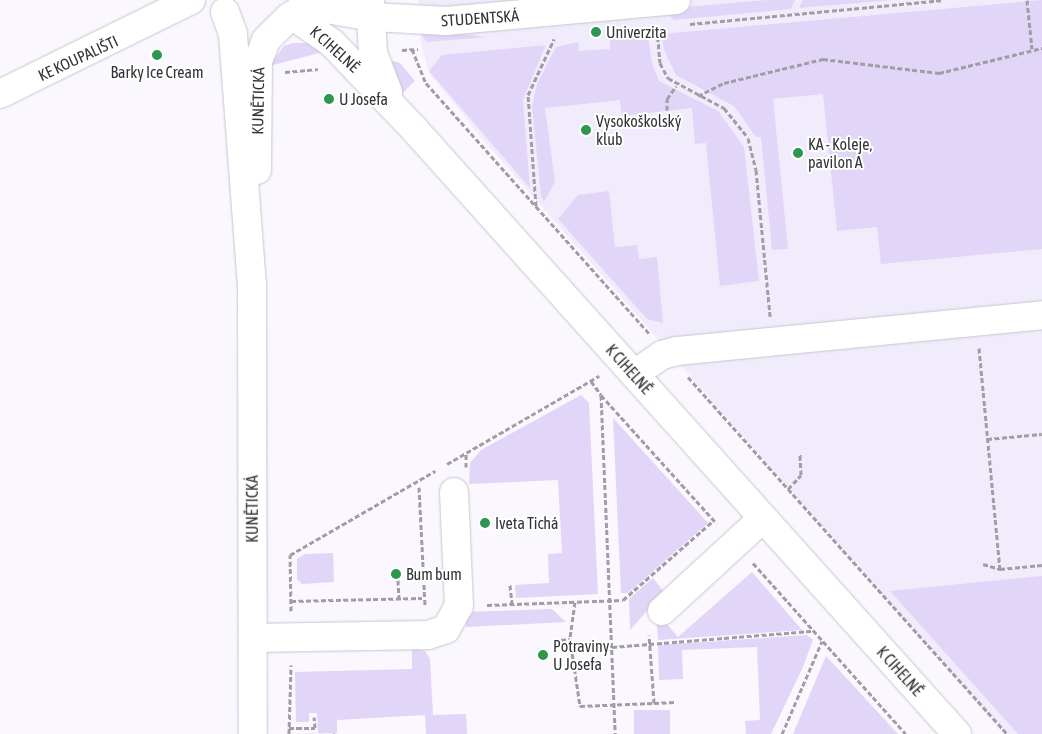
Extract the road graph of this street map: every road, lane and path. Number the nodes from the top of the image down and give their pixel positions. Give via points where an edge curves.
1 (191, 0) edge
2 (944, 0) edge
3 (1027, 0) edge
4 (220, 6) edge
5 (372, 9) edge
6 (297, 10) edge
7 (681, 12) edge
8 (156, 21) junction
9 (666, 26) dead end
10 (648, 28) dead end
11 (555, 36) junction
12 (563, 36) dead end
13 (657, 36) dead end
14 (546, 37) dead end
15 (1042, 48) edge
16 (1032, 49) junction
17 (412, 50) dead end
18 (350, 60) junction
19 (257, 73) junction
20 (676, 86) junction
21 (0, 94) edge
22 (698, 96) junction
23 (667, 110) dead end
24 (415, 130) junction
25 (536, 206) junction
26 (252, 284) junction
27 (1042, 315) edge
28 (976, 322) junction
29 (773, 341) junction
30 (667, 353) junction
31 (607, 372) dead end
32 (634, 374) junction
33 (591, 381) junction
34 (1042, 434) edge
35 (988, 439) junction
36 (800, 454) dead end
37 (788, 489) junction
38 (454, 492) dead end
39 (763, 518) junction
40 (714, 520) dead end
41 (983, 564) dead end
42 (1042, 565) edge
43 (1000, 569) junction
44 (398, 580) dead end
45 (510, 585) dead end
46 (399, 598) junction
47 (422, 598) dead end
48 (291, 601) junction
49 (610, 601) junction
50 (575, 602) dead end
51 (512, 604) dead end
52 (662, 611) joint
53 (814, 631) dead end
54 (253, 638) junction
55 (291, 638) junction
56 (570, 639) junction
57 (560, 640) dead end
58 (822, 640) dead end
59 (650, 644) junction
60 (612, 647) junction
61 (675, 702) dead end
62 (654, 703) junction
63 (614, 704) junction
64 (314, 717) dead end
65 (289, 728) junction
66 (253, 734) edge
67 (289, 734) edge
68 (615, 734) edge
69 (782, 734) edge
70 (957, 734) edge
71 (1008, 734) edge

1 - 8 street, KE KOUPALIŠTI
2 - 7 path
3 - 16 path
4 - 6 street via 255,26
4 - 8 street, KE KOUPALIŠTI
4 - 26 street, KUNĚTICKÁ via 234,41 236,118
5 - 6 street, STUDENTSKÁ
5 - 7 street, STUDENTSKÁ via 446,22
5 - 24 street via 376,65 394,102
6 - 18 street, K CIHELNĚ
6 - 19 street, KUNĚTICKÁ via 266,40
8 - 21 street, KE KOUPALIŠTI
9 - 10 path
11 - 12 path
11 - 14 path
11 - 25 path via 528,95
13 - 20 path via 662,68
15 - 16 path
16 - 22 path via 939,73 823,59 724,83
17 - 25 path via 426,82
18 - 19 path via 335,67
18 - 24 street, K CIHELNĚ
19 - 26 street, KUNĚTICKÁ via 257,210
20 - 22 path
20 - 23 path via 667,99
22 - 29 path via 731,114 751,145
24 - 32 street, K CIHELNĚ
25 - 30 path
26 - 54 street, KUNĚTICKÁ
27 - 28 street
28 - 29 street
28 - 35 path
29 - 30 street
30 - 32 street
30 - 37 path
31 - 33 path
32 - 39 street, K CIHELNĚ
33 - 48 path via 290,555
33 - 49 path via 602,395
34 - 35 path
35 - 43 path
36 - 37 path via 801,474
37 - 71 path
38 - 55 street via 458,606 446,629 428,635
39 - 52 street
39 - 70 street, K CIHELNĚ
40 - 49 path via 623,600
41 - 43 path
42 - 43 path
44 - 46 path
45 - 51 path
46 - 47 path
46 - 48 path
48 - 55 path
49 - 60 path
50 - 56 path
52 - 59 path via 649,622
53 - 59 path
54 - 55 street
54 - 66 street, KUNĚTICKÁ
55 - 65 path
56 - 57 path
56 - 63 path via 580,706
58 - 69 path
59 - 60 path
59 - 62 path
60 - 63 path
61 - 62 path
62 - 63 path
63 - 68 path
64 - 65 path via 315,728
65 - 67 path

